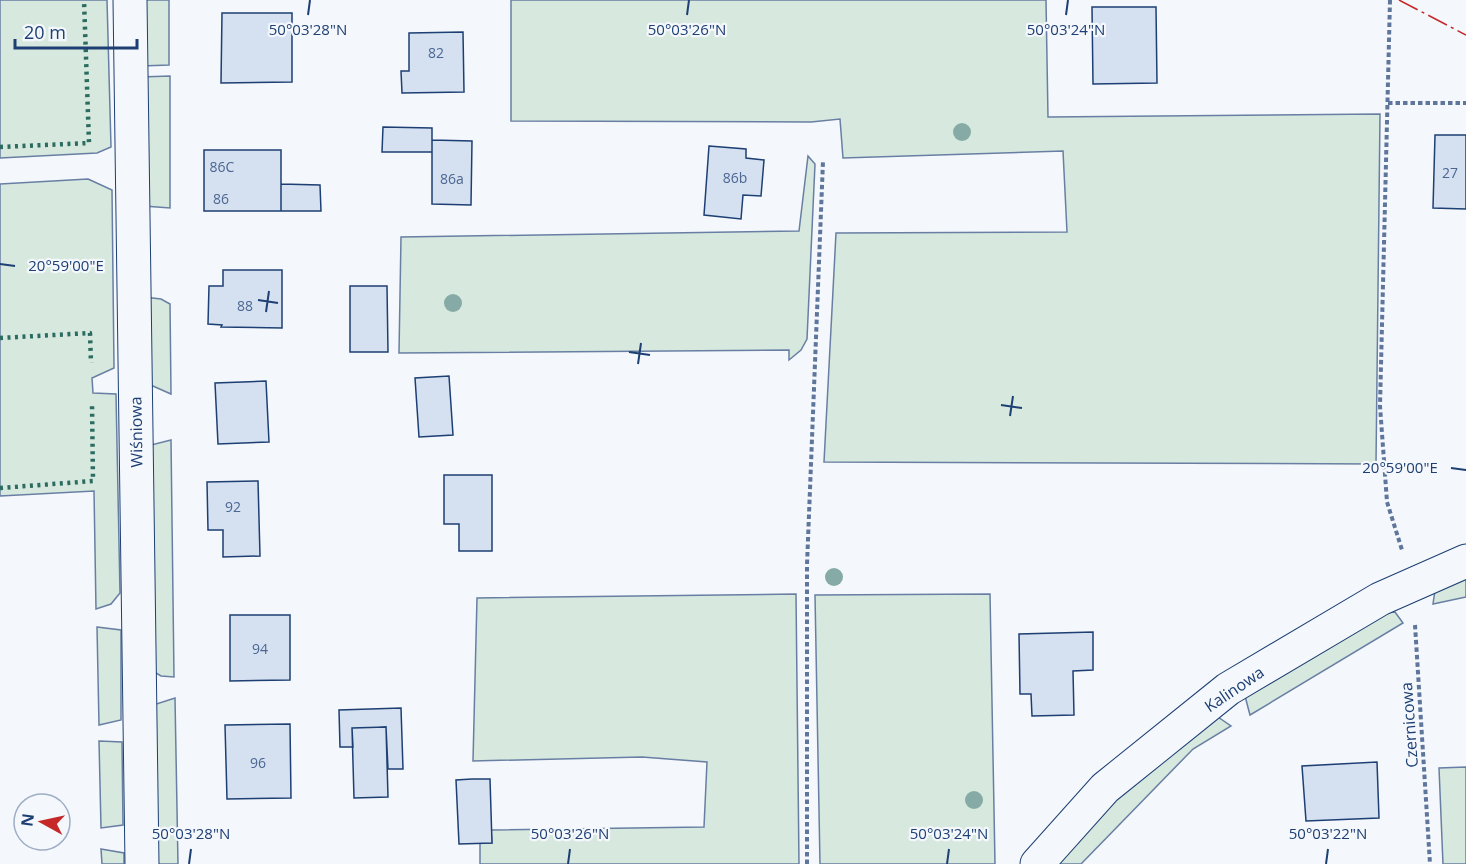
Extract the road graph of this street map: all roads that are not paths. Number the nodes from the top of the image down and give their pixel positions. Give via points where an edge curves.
1 (130, 0) edge
2 (1466, 561) edge
3 (142, 864) edge
4 (1037, 864) edge

1 - 3 street, Wiśniowa
2 - 4 street, Kalinowa via 1380,599 1228,689 1105,788

